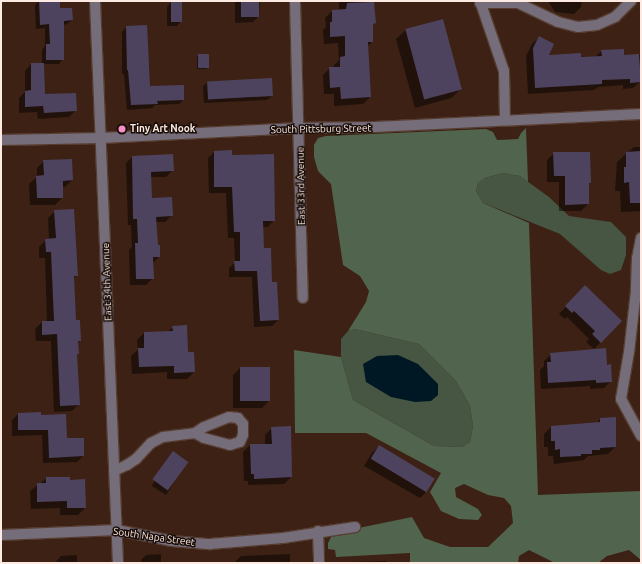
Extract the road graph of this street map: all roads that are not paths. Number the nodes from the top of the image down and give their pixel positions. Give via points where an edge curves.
1 (95, 1) edge
2 (295, 1) edge
3 (631, 1) edge
4 (480, 2) edge
5 (641, 114) edge
6 (505, 120) junction
7 (299, 128) junction
8 (101, 138) junction
9 (1, 140) edge
10 (641, 238) edge
11 (304, 298) dead end
12 (195, 433) dead end
13 (641, 436) edge
14 (114, 471) junction
15 (355, 527) dead end
16 (116, 530) junction
17 (318, 531) junction
18 (1, 535) edge
19 (118, 563) edge
20 (319, 563) edge

1 - 8 street, East 34th Avenue
2 - 7 street, East 33rd Avenue
3 - 4 street via 615,17 597,25 578,27 558,22 518,3
4 - 6 street via 504,70
5 - 6 street, South Pittsburg Street
6 - 7 street, South Pittsburg Street
7 - 8 street, South Pittsburg Street
7 - 11 street, East 33rd Avenue
8 - 9 street, South Pittsburg Street
8 - 14 street, East 34th Avenue
10 - 13 street via 629,352 621,399
12 - 14 street via 163,437 151,443 136,459
14 - 16 street, East 34th Avenue
15 - 17 street, South Napa Street
16 - 17 street, South Napa Street via 172,541 210,544 283,538
16 - 18 street, South Napa Street
16 - 19 street, East 34th Avenue
17 - 20 street

